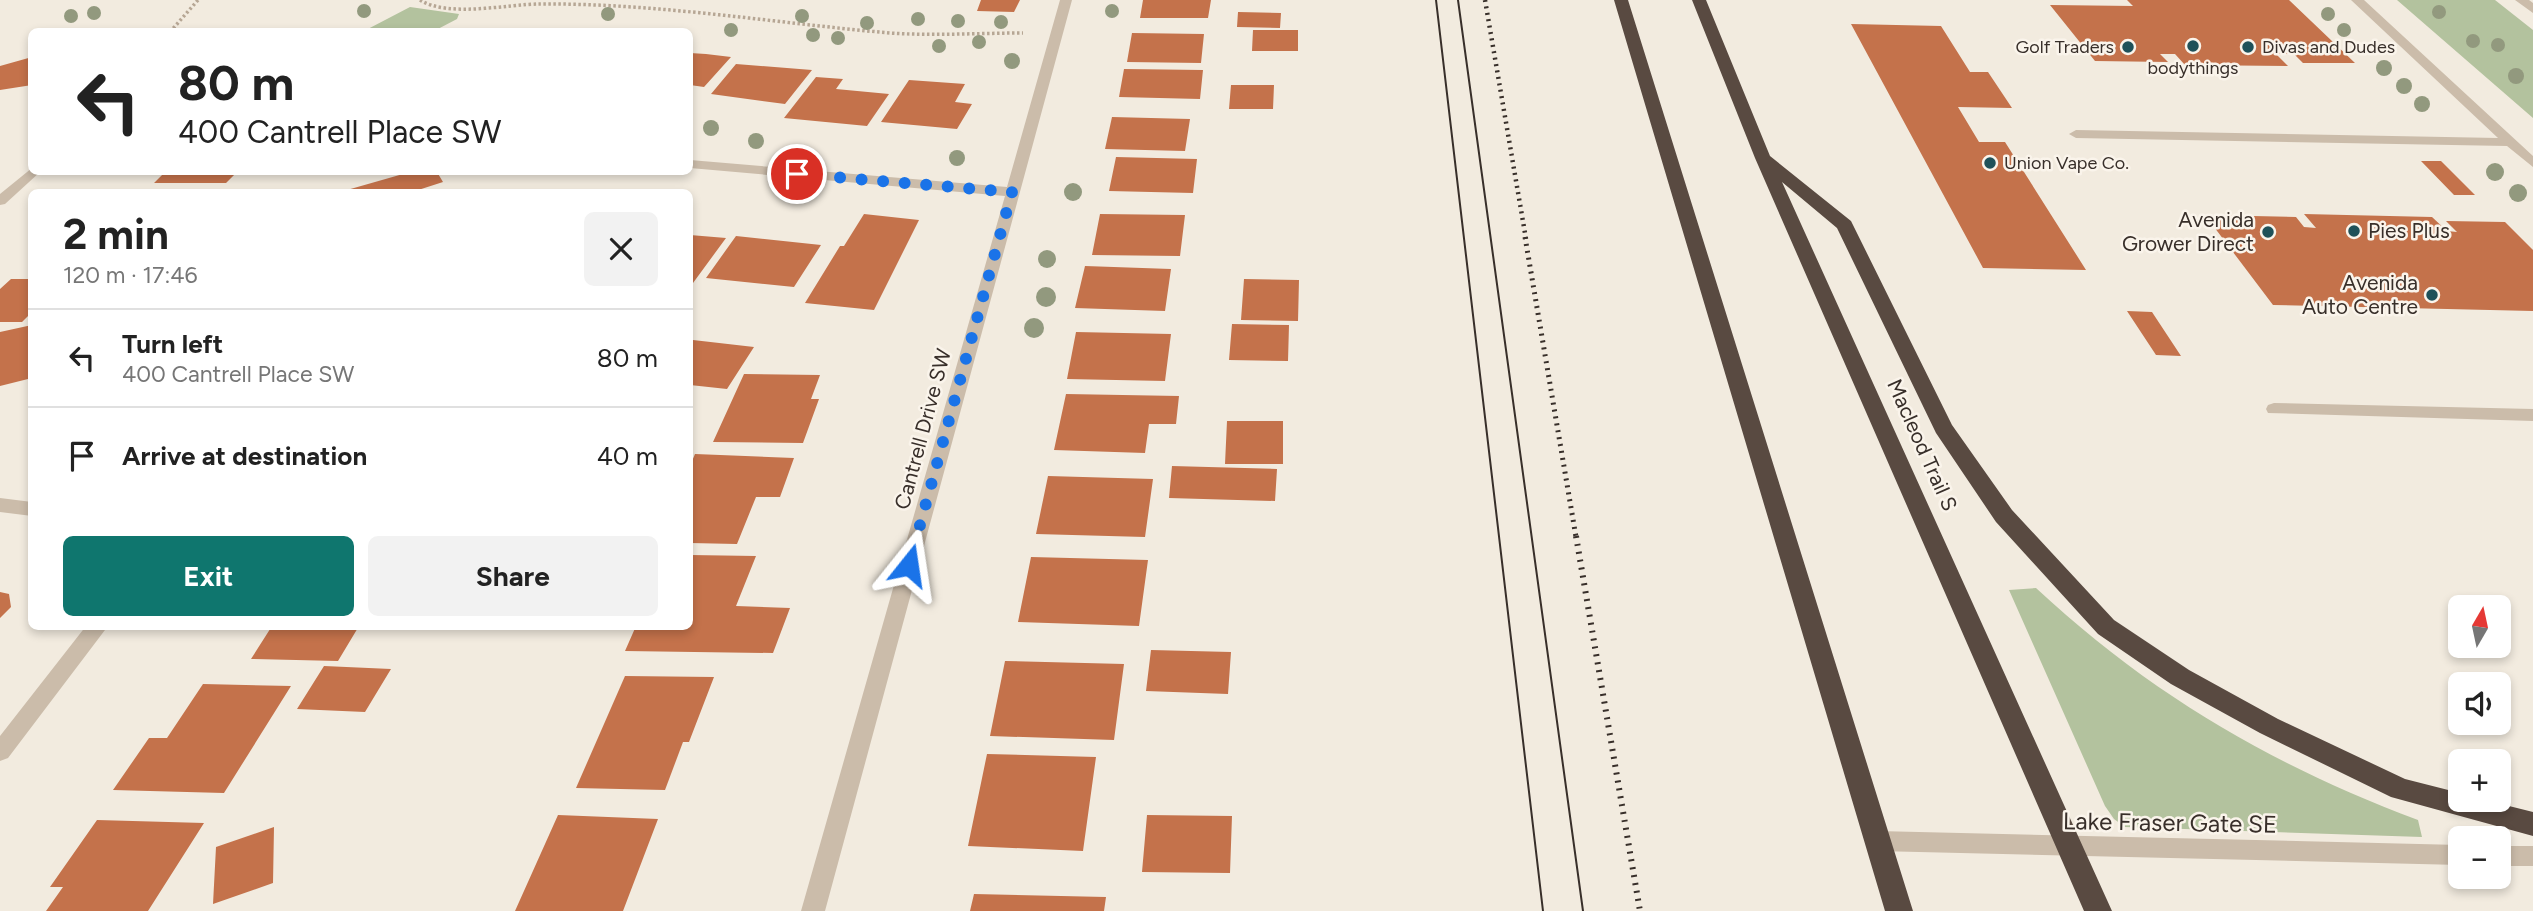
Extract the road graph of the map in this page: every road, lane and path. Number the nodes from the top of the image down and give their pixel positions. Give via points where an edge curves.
1 (198, 0) edge
2 (420, 0) edge
3 (1066, 0) edge
4 (1621, 0) edge
5 (1699, 0) edge
6 (2357, 0) edge
7 (2521, 0) edge
8 (2533, 9) edge
9 (174, 28) edge
10 (1055, 35) junction
11 (2076, 134) dead end
12 (2510, 142) junction
13 (1763, 158) junction
14 (2533, 163) edge
15 (693, 164) edge
16 (30, 175) edge
17 (1012, 192) junction
18 (0, 201) edge
19 (2274, 410) dead end
20 (2533, 415) edge
21 (0, 505) edge
22 (28, 508) edge
23 (95, 630) edge
24 (0, 752) edge
25 (2533, 824) edge
26 (1878, 841) junction
27 (2070, 847) junction
28 (2448, 855) edge
29 (2511, 856) edge
30 (2533, 856) edge
31 (813, 911) edge
32 (1899, 911) edge
33 (2098, 911) edge

1 - 9 path
2 - 10 path via 428,5 470,9 540,4 621,8 894,33
3 - 10 street, Cantrell Drive SW
4 - 26 highway
5 - 13 highway, Macleod Trail S
6 - 12 street
7 - 8 street
10 - 17 street, Cantrell Drive SW
11 - 12 street
12 - 14 street
13 - 25 highway via 1845,225 1943,428 2004,516 2106,627 2179,677 2400,789
13 - 27 highway, Macleod Trail S
15 - 17 street
16 - 18 street
17 - 31 street, Cantrell Drive SW
19 - 20 street
21 - 22 street
23 - 24 street
26 - 27 street, Lake Fraser Gate SE
26 - 32 highway
27 - 28 street, Lake Fraser Gate SE
27 - 33 highway, Macleod Trail S
29 - 30 street

